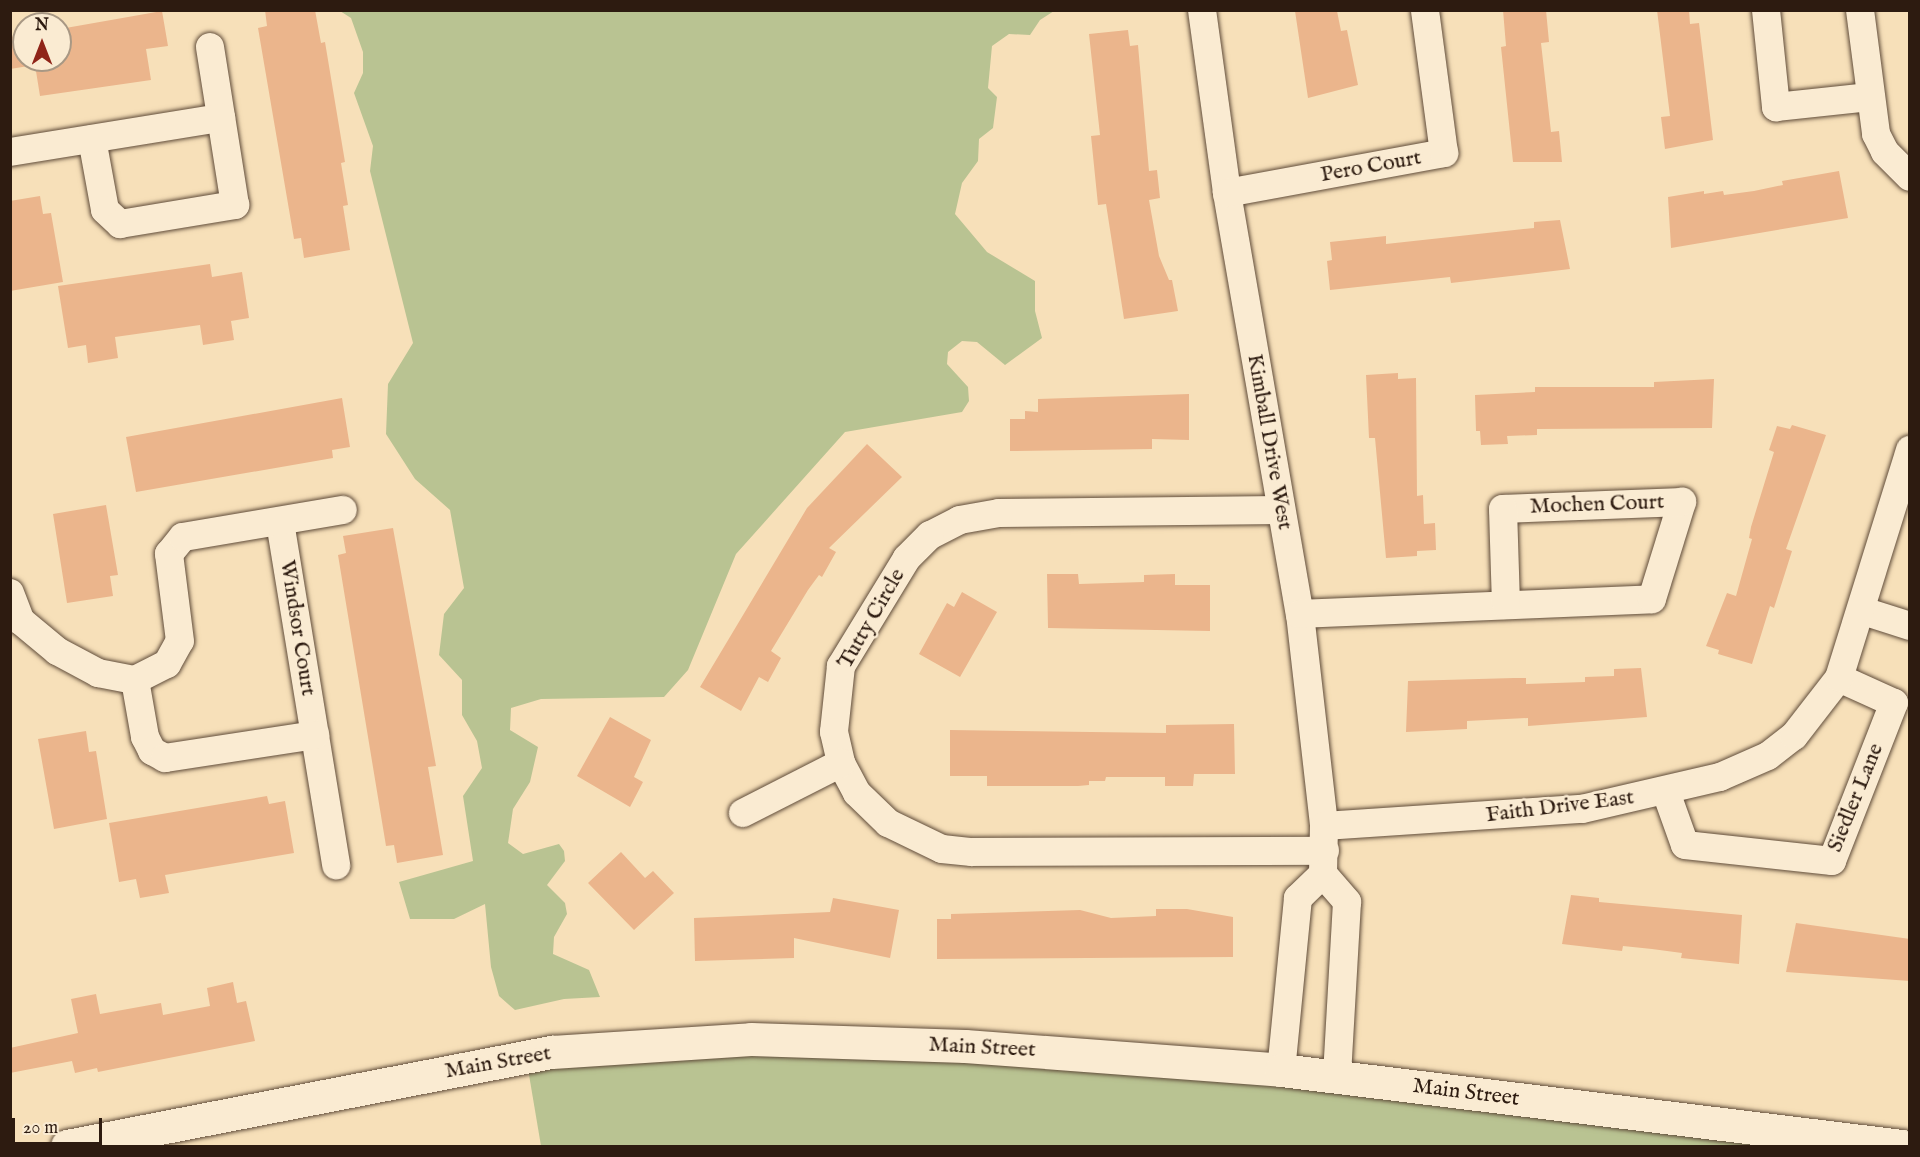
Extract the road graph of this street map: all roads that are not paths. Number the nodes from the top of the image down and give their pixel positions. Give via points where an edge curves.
1 (1202, 10) edge
2 (1425, 10) edge
3 (1766, 10) edge
4 (1860, 10) edge
5 (210, 47) dead end
6 (1869, 97) junction
7 (221, 118) junction
8 (92, 139) junction
9 (10, 152) edge
10 (1910, 177) edge
11 (1227, 193) junction
12 (1910, 450) edge
13 (343, 510) dead end
14 (1281, 510) junction
15 (280, 522) junction
16 (10, 593) edge
17 (1506, 605) junction
18 (1863, 611) junction
19 (1300, 614) junction
20 (1910, 626) edge
21 (1839, 678) junction
22 (135, 680) junction
23 (315, 735) junction
24 (841, 763) junction
25 (1666, 792) junction
26 (743, 813) dead end
27 (1324, 850) junction
28 (336, 865) dead end
29 (1281, 1070) junction
30 (1337, 1077) junction
31 (67, 1146) edge
32 (1902, 1146) edge

1 - 11 street, Kimball Drive West
2 - 11 street, Pero Court via 1444,153
3 - 6 street via 1776,107
4 - 6 street
5 - 7 street
6 - 10 street via 1876,134 1886,152
7 - 8 street
7 - 8 street via 235,206 120,224 105,210
8 - 9 street
11 - 14 street, Kimball Drive West
12 - 18 street, Faith Drive East
13 - 15 street
14 - 19 street, Kimball Drive West
14 - 24 street, Tutty Circle via 999,513 960,520 930,535 907,558 842,666 834,732
15 - 22 street via 183,537 174,544 170,569 180,641 167,664
15 - 23 street, Windsor Court
16 - 22 street via 21,621 57,651 98,673
17 - 17 street, Mochen Court via 1652,599 1682,502 1503,509
17 - 19 street, Mochen Court
18 - 20 street
18 - 21 street, Faith Drive East
19 - 27 street, Kimball Drive West
21 - 25 street, Faith Drive East via 1794,736 1768,756 1720,777
21 - 25 street, Siedler Lane via 1894,703 1832,861 1685,845
22 - 23 street via 145,737 152,751 165,758
23 - 28 street, Windsor Court
24 - 26 street
24 - 27 street, Tutty Circle via 857,793 888,823 942,849
25 - 27 street, Faith Drive East
27 - 29 street via 1298,898
27 - 30 street via 1347,902
29 - 30 main road, Main Street
29 - 31 main road, Main Street via 965,1046 751,1039 552,1052
30 - 32 main road, Main Street

